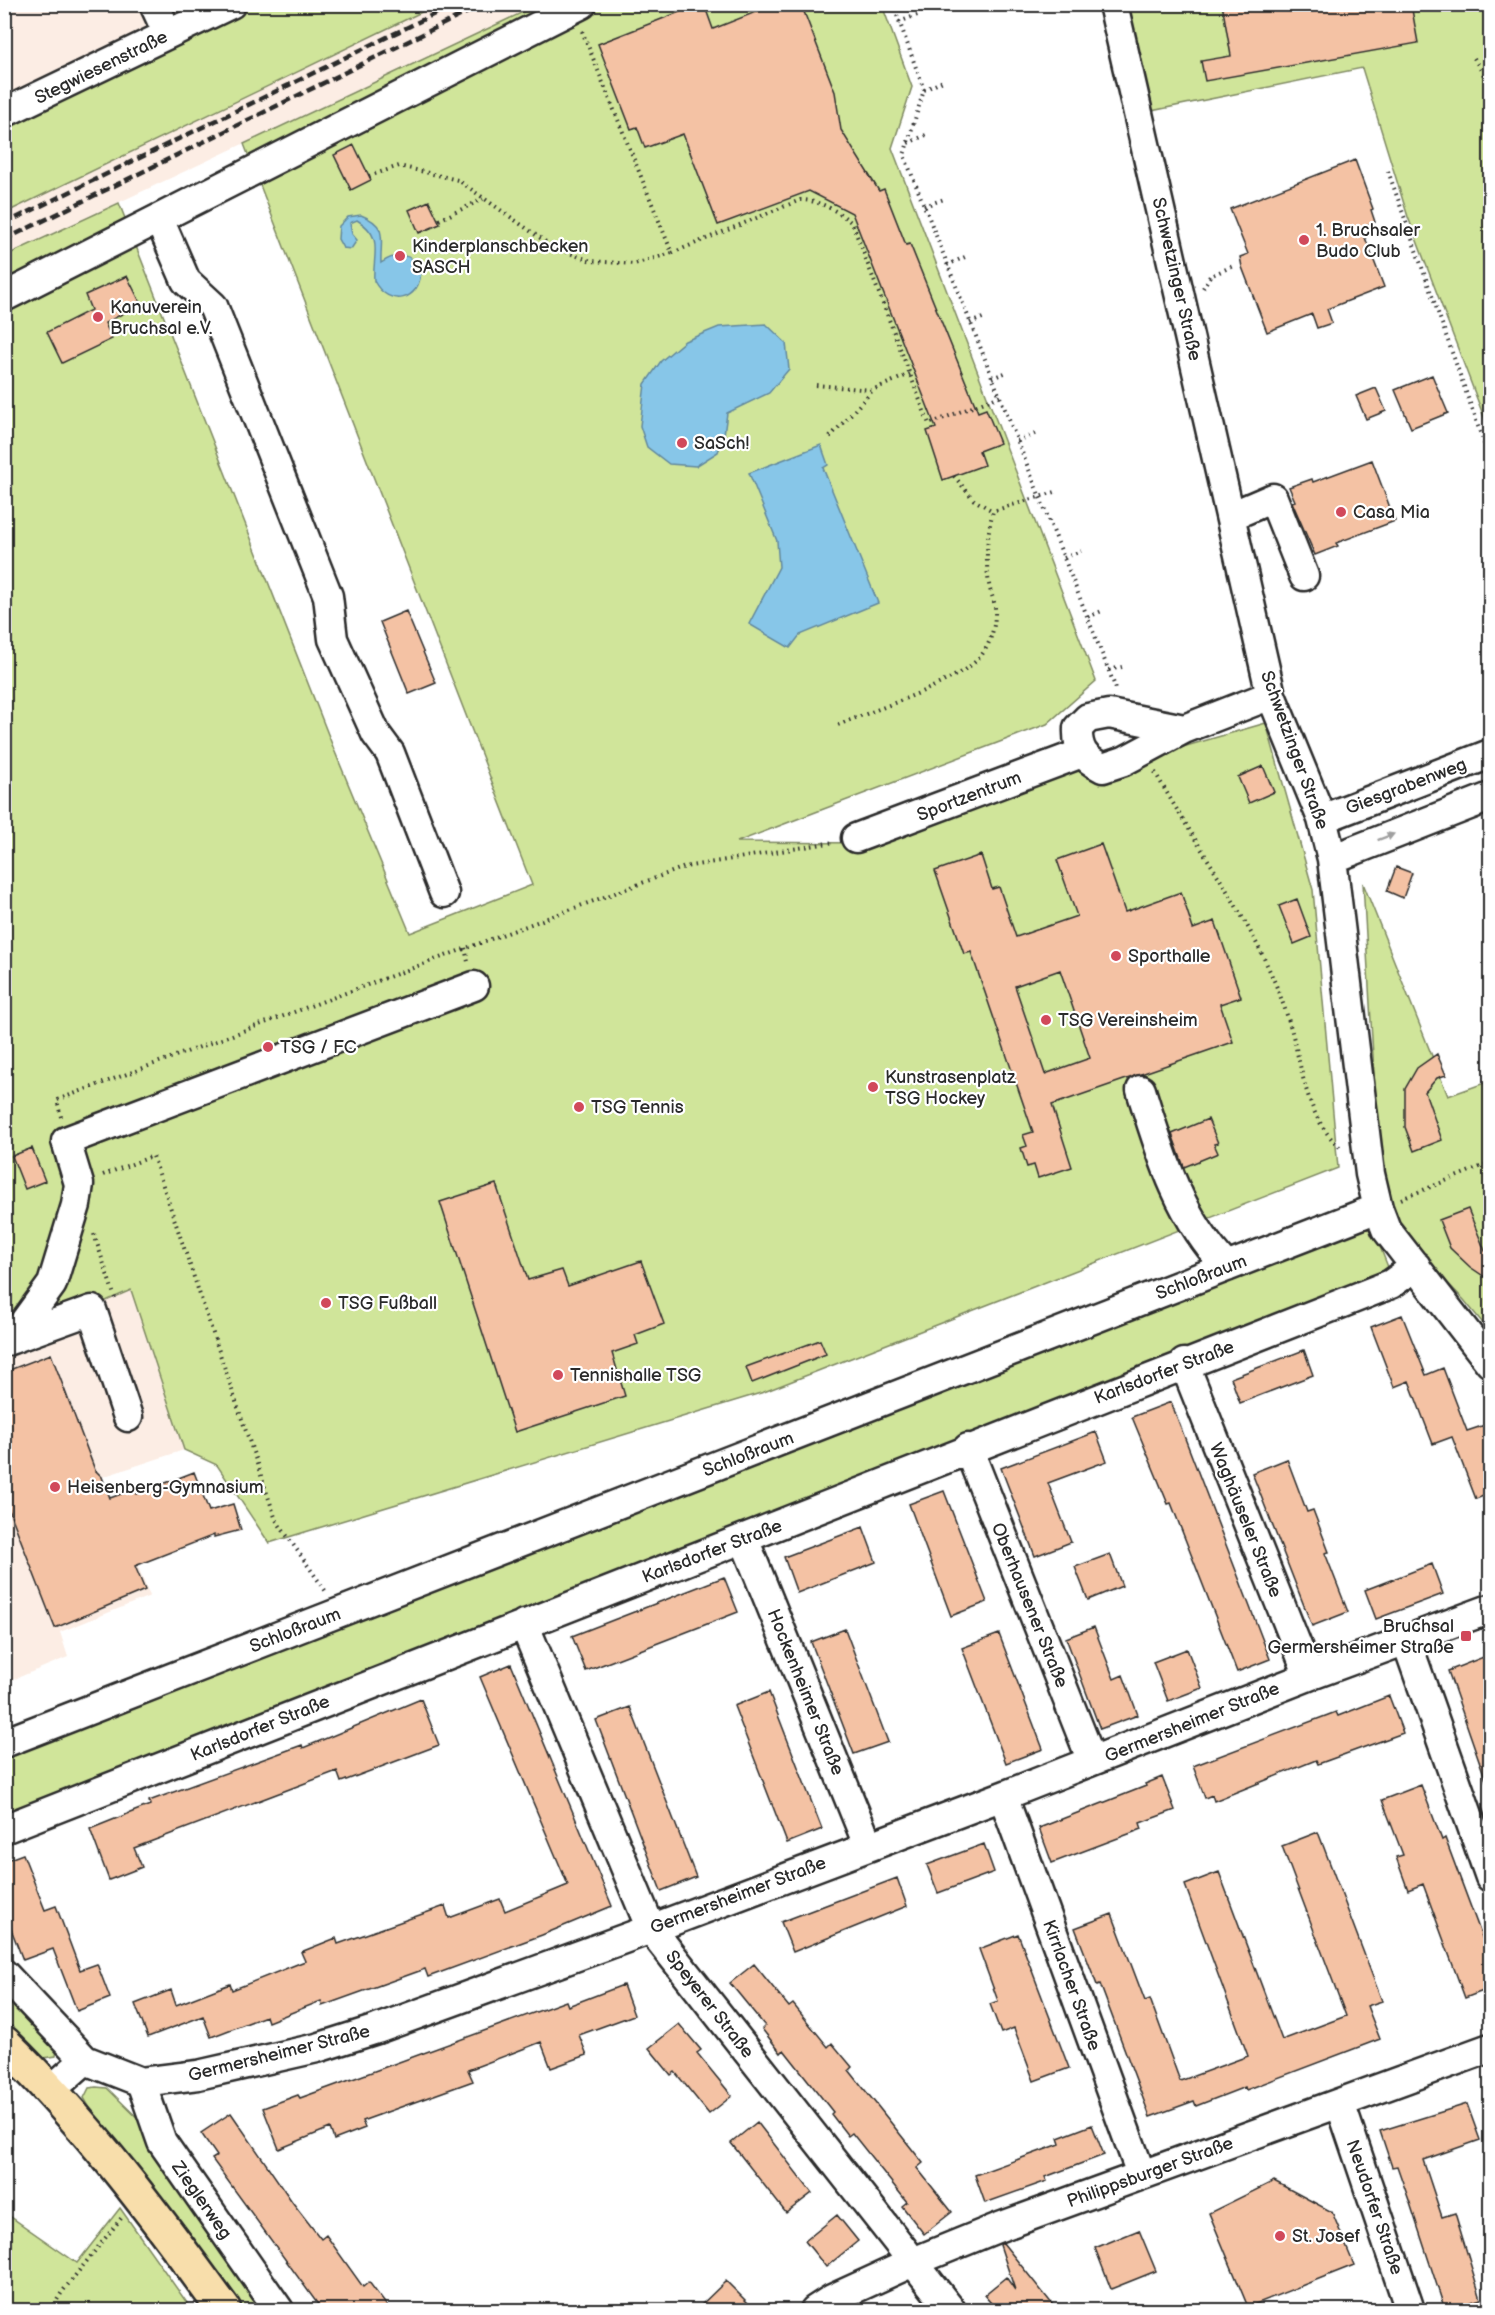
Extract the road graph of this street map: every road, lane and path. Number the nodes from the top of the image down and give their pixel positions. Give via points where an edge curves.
1 (154, 4) edge
2 (231, 4) edge
3 (893, 4) edge
4 (1113, 4) edge
5 (578, 6) edge
6 (920, 14) dead end
7 (899, 22) junction
8 (168, 34) junction
9 (1474, 58) dead end
10 (943, 81) dead end
11 (1491, 86) edge
12 (924, 90) junction
13 (4, 113) edge
14 (927, 135) dead end
15 (908, 143) junction
16 (1388, 171) dead end
17 (369, 176) dead end
18 (484, 199) junction
19 (944, 199) dead end
20 (924, 206) junction
21 (159, 219) junction
22 (438, 220) dead end
23 (672, 254) junction
24 (965, 257) dead end
25 (947, 265) junction
26 (1233, 266) dead end
27 (1210, 276) dead end
28 (4, 297) edge
29 (985, 317) dead end
30 (970, 323) junction
31 (1007, 372) dead end
32 (910, 374) junction
33 (992, 378) junction
34 (816, 385) dead end
35 (872, 390) junction
36 (1000, 396) junction
37 (1035, 434) dead end
38 (830, 437) dead end
39 (1017, 441) junction
40 (1491, 460) edge
41 (954, 476) dead end
42 (1055, 492) dead end
43 (1040, 497) junction
44 (993, 511) junction
45 (1231, 516) junction
46 (1081, 551) dead end
47 (1064, 558) junction
48 (1304, 576) dead end
49 (1102, 611) dead end
50 (1088, 617) junction
51 (1122, 667) dead end
52 (1109, 670) junction
53 (1271, 694) junction
54 (1128, 718) junction
55 (838, 725) dead end
56 (1184, 729) junction
57 (1143, 751) junction
58 (1082, 753) junction
59 (1491, 754) edge
60 (1491, 797) edge
61 (1322, 819) junction
62 (856, 838) joint
63 (1332, 859) junction
64 (444, 893) dead end
65 (474, 986) dead end
66 (1141, 1090) dead end
67 (66, 1141) junction
68 (1491, 1163) edge
69 (1370, 1174) junction
70 (78, 1194) junction
71 (1378, 1208) junction
72 (1416, 1266) junction
73 (1227, 1267) junction
74 (95, 1320) junction
75 (8, 1341) edge
76 (1491, 1363) edge
77 (1184, 1364) junction
78 (128, 1417) dead end
79 (968, 1448) junction
80 (744, 1539) junction
81 (1491, 1609) edge
82 (340, 1612) junction
83 (524, 1624) junction
84 (1406, 1640) junction
85 (1309, 1676) junction
86 (4, 1743) edge
87 (1092, 1761) junction
88 (1003, 1796) junction
89 (4, 1829) edge
90 (868, 1845) junction
91 (1491, 1877) edge
92 (651, 1929) junction
93 (4, 1974) edge
94 (4, 2043) edge
95 (1491, 2048) edge
96 (85, 2060) junction
97 (141, 2082) junction
98 (52, 2089) junction
99 (1340, 2103) junction
100 (1141, 2174) junction
101 (141, 2196) junction
102 (914, 2262) junction
103 (51, 2310) edge
104 (224, 2310) edge
105 (279, 2310) edge
106 (815, 2310) edge
107 (951, 2310) edge
108 (1410, 2310) edge

1 - 8 street
2 - 8 street, Stegwiesenstraße
3 - 7 path
4 - 45 street, Schwetzinger Straße
5 - 21 street
5 - 23 path
6 - 7 path
7 - 12 path
8 - 13 street, Stegwiesenstraße
9 - 11 path
10 - 12 path
12 - 15 path
14 - 15 path
15 - 20 path via 904,155
16 - 40 path
17 - 18 path via 399,166 423,170 459,180
18 - 22 path
18 - 23 path via 553,247 591,261 634,264
19 - 20 path
20 - 25 path
21 - 28 street
21 - 64 street via 186,281 213,306 328,596 333,639 376,734 390,753
23 - 32 path via 800,200 813,200 852,224
24 - 25 path
25 - 30 path
26 - 27 path
29 - 30 path
30 - 33 path
31 - 33 path
32 - 35 path
32 - 36 path via 929,424
33 - 36 path
34 - 35 path
35 - 38 path
36 - 39 path
37 - 39 path
39 - 43 path
41 - 44 path via 974,500
42 - 43 path
43 - 44 path
43 - 47 path
44 - 55 path via 987,553 994,624 980,657 959,674
45 - 48 street via 1273,498
45 - 53 street, Schwetzinger Straße
46 - 47 path
47 - 50 path
49 - 50 path
50 - 52 path
51 - 52 path
52 - 54 path
53 - 56 street
53 - 61 street, Schwetzinger Straße
54 - 56 street
54 - 58 street via 1109,714 1088,718 1078,728
56 - 57 street
57 - 58 street via 1103,768
57 - 69 path via 1251,932 1290,1024 1310,1103 1322,1128
58 - 62 street, Sportzentrum
59 - 61 street, Giesgrabenweg
63 -> 60 street
61 - 63 street, Schwetzinger Straße
62 - 67 path via 685,867 57,1100
63 - 69 street, Schwetzinger Straße
65 - 67 street
66 - 73 street via 1168,1176 1181,1203 1206,1246
67 - 70 street
68 - 71 path
69 - 71 street, Schwetzinger Straße
70 - 74 path via 120,1311
70 - 75 street via 52,1284
70 - 82 path via 153,1156 276,1520
71 - 72 street, Schwetzinger Straße via 1386,1228
71 - 73 street, Schloßraum
72 - 76 street, Schwetzinger Straße
72 - 77 street, Karlsdorfer Straße via 1391,1284
73 - 82 street, Schloßraum
74 - 75 street via 92,1310
74 - 78 street
77 - 79 street, Karlsdorfer Straße
77 - 85 street, Waghäuseler Straße
79 - 80 street, Karlsdorfer Straße
79 - 87 street, Oberhausener Straße
80 - 83 street, Karlsdorfer Straße
80 - 90 street, Hockenheimer Straße
81 - 84 street, Germersheimer Straße
82 - 86 street, Schloßraum
83 - 89 street, Karlsdorfer Straße
83 - 92 street, Speyerer Straße
84 - 85 street, Germersheimer Straße
84 - 91 street
85 - 87 street, Germersheimer Straße
87 - 88 street, Germersheimer Straße
88 - 90 street, Germersheimer Straße
88 - 100 street, Kirrlacher Straße
90 - 92 street, Germersheimer Straße
92 - 97 street, Germersheimer Straße via 317,2048 198,2075
92 - 102 street, Speyerer Straße
93 - 96 street, Germersheimer Straße
94 - 98 main road
95 - 99 street, Philippsburger Straße
96 - 97 street, Germersheimer Straße
96 - 98 street
97 - 105 street, Zieglerweg via 162,2142
98 - 101 main road
99 - 100 street, Philippsburger Straße
99 - 108 street, Neudorfer Straße
100 - 102 street, Philippsburger Straße
101 - 103 path
101 - 104 main road
102 - 106 street, Philippsburger Straße
102 - 107 street, Speyerer Straße

